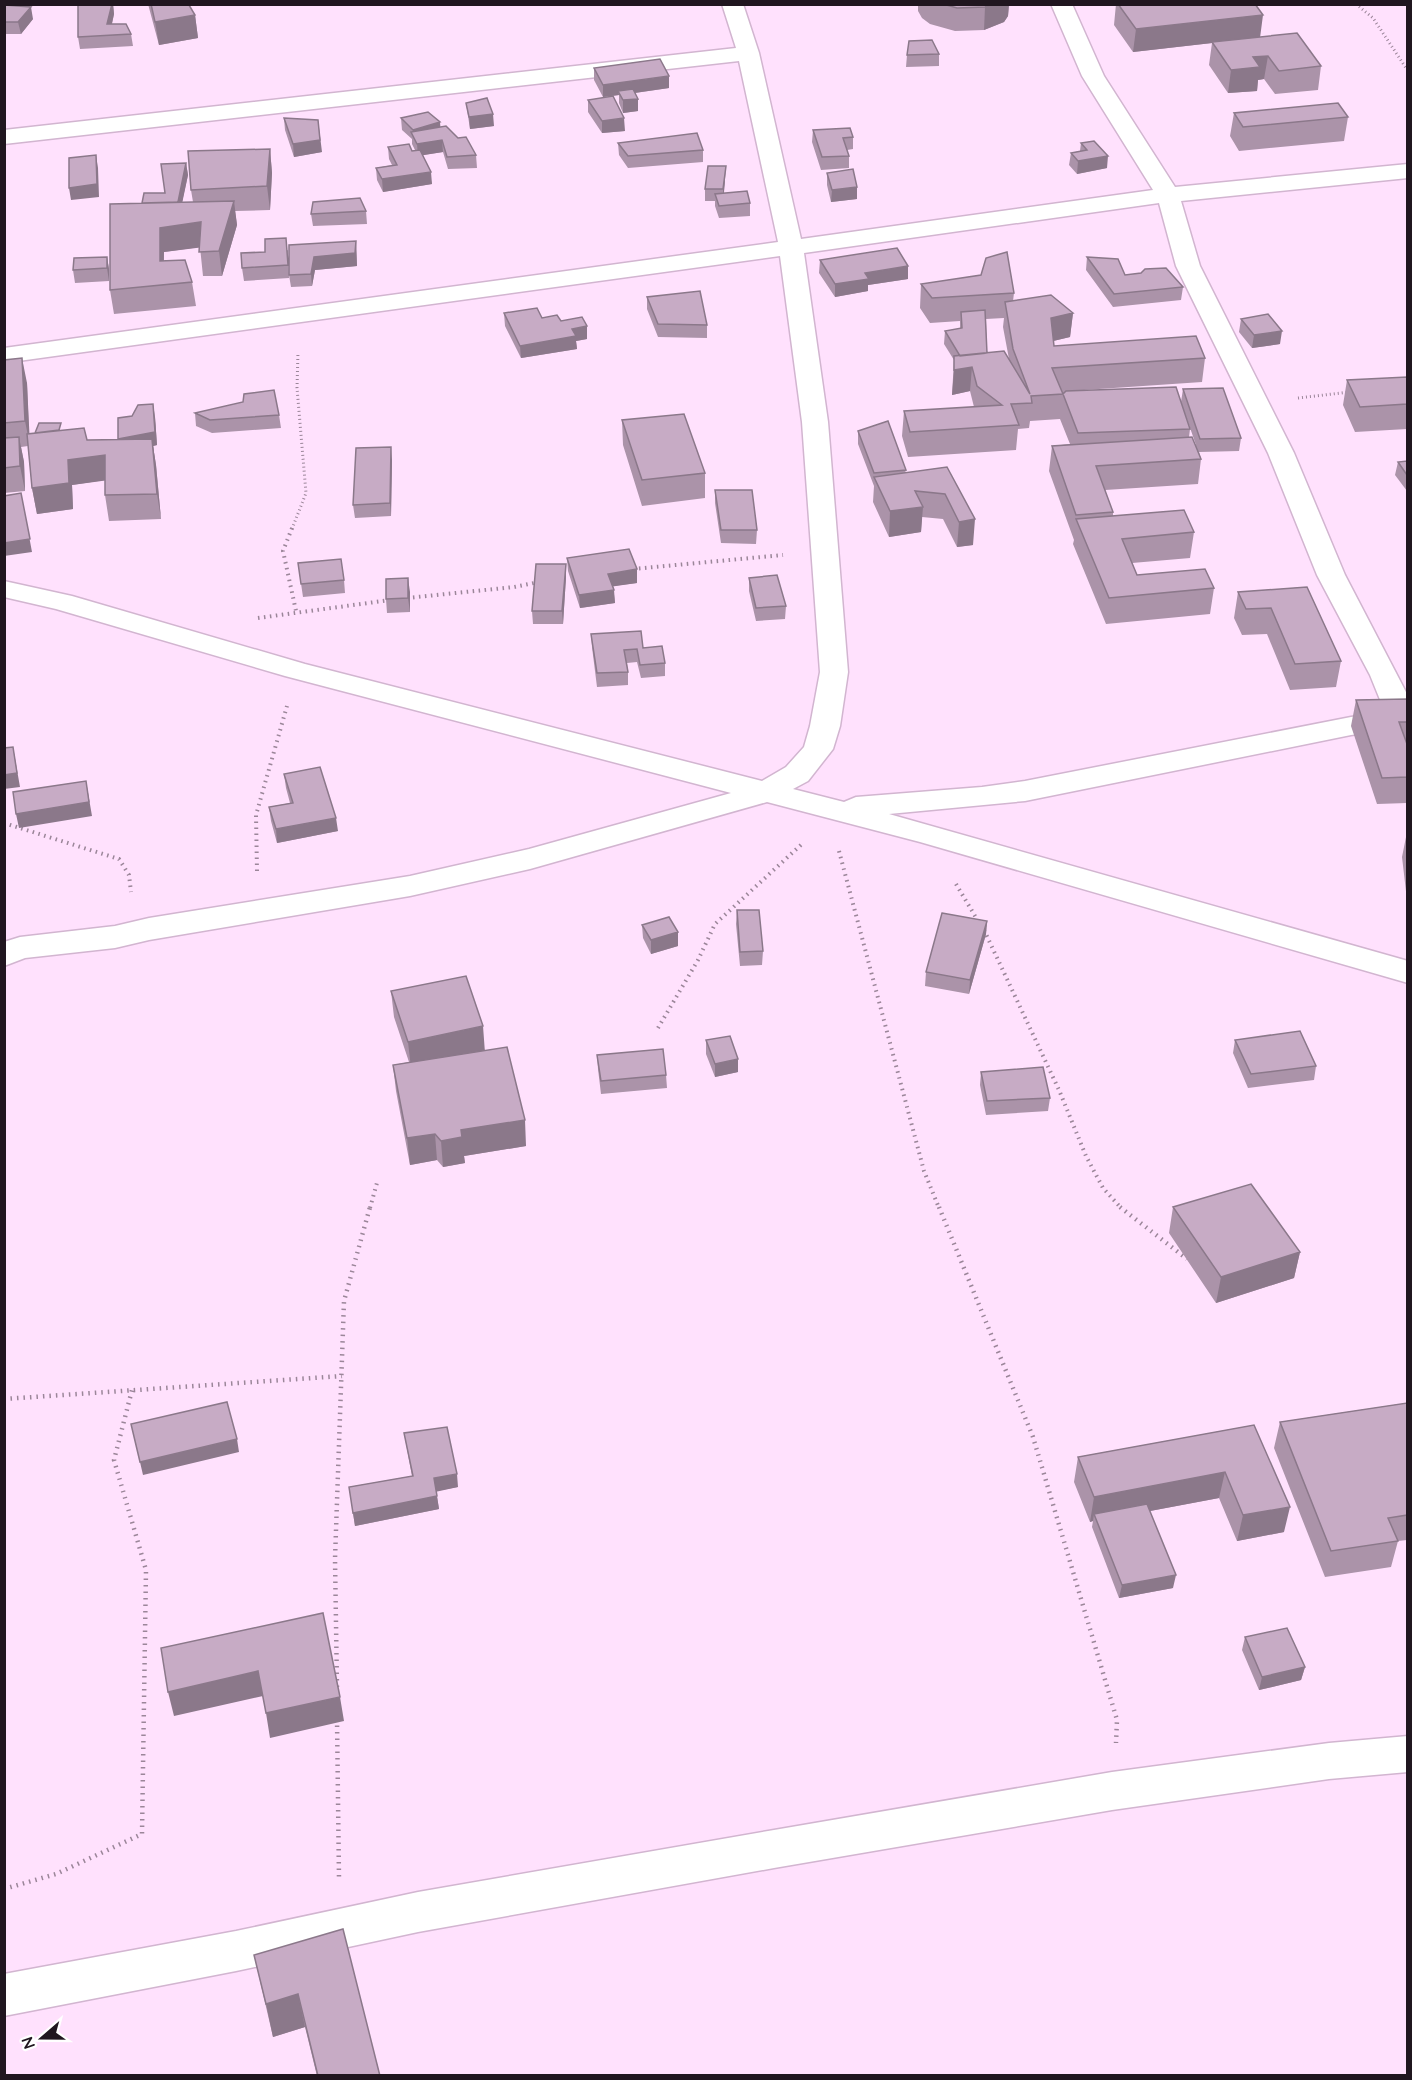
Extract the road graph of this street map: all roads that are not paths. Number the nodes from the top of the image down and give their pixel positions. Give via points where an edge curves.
1 (732, 4) edge
2 (1061, 4) edge
3 (748, 53) junction
4 (4, 137) edge
5 (1407, 171) edge
6 (1168, 195) junction
7 (791, 248) junction
8 (4, 356) edge
9 (4, 589) edge
10 (1406, 719) edge
11 (765, 793) junction
12 (829, 814) junction
13 (10, 950) edge
14 (1407, 972) edge
15 (1407, 1754) edge
16 (4, 1995) edge

1 - 3 street
2 - 6 street via 1093,76
3 - 4 street
3 - 7 street
5 - 6 street
6 - 7 street
6 - 10 street via 1188,266 1281,453 1331,575
7 - 8 street
7 - 11 street via 815,422 834,672 818,749 797,774
9 - 11 street
10 - 12 street via 1351,726 1025,790
11 - 12 street
11 - 13 street via 530,859 410,886 115,937
12 - 14 street via 927,834
15 - 16 street via 1112,1791 429,1910

